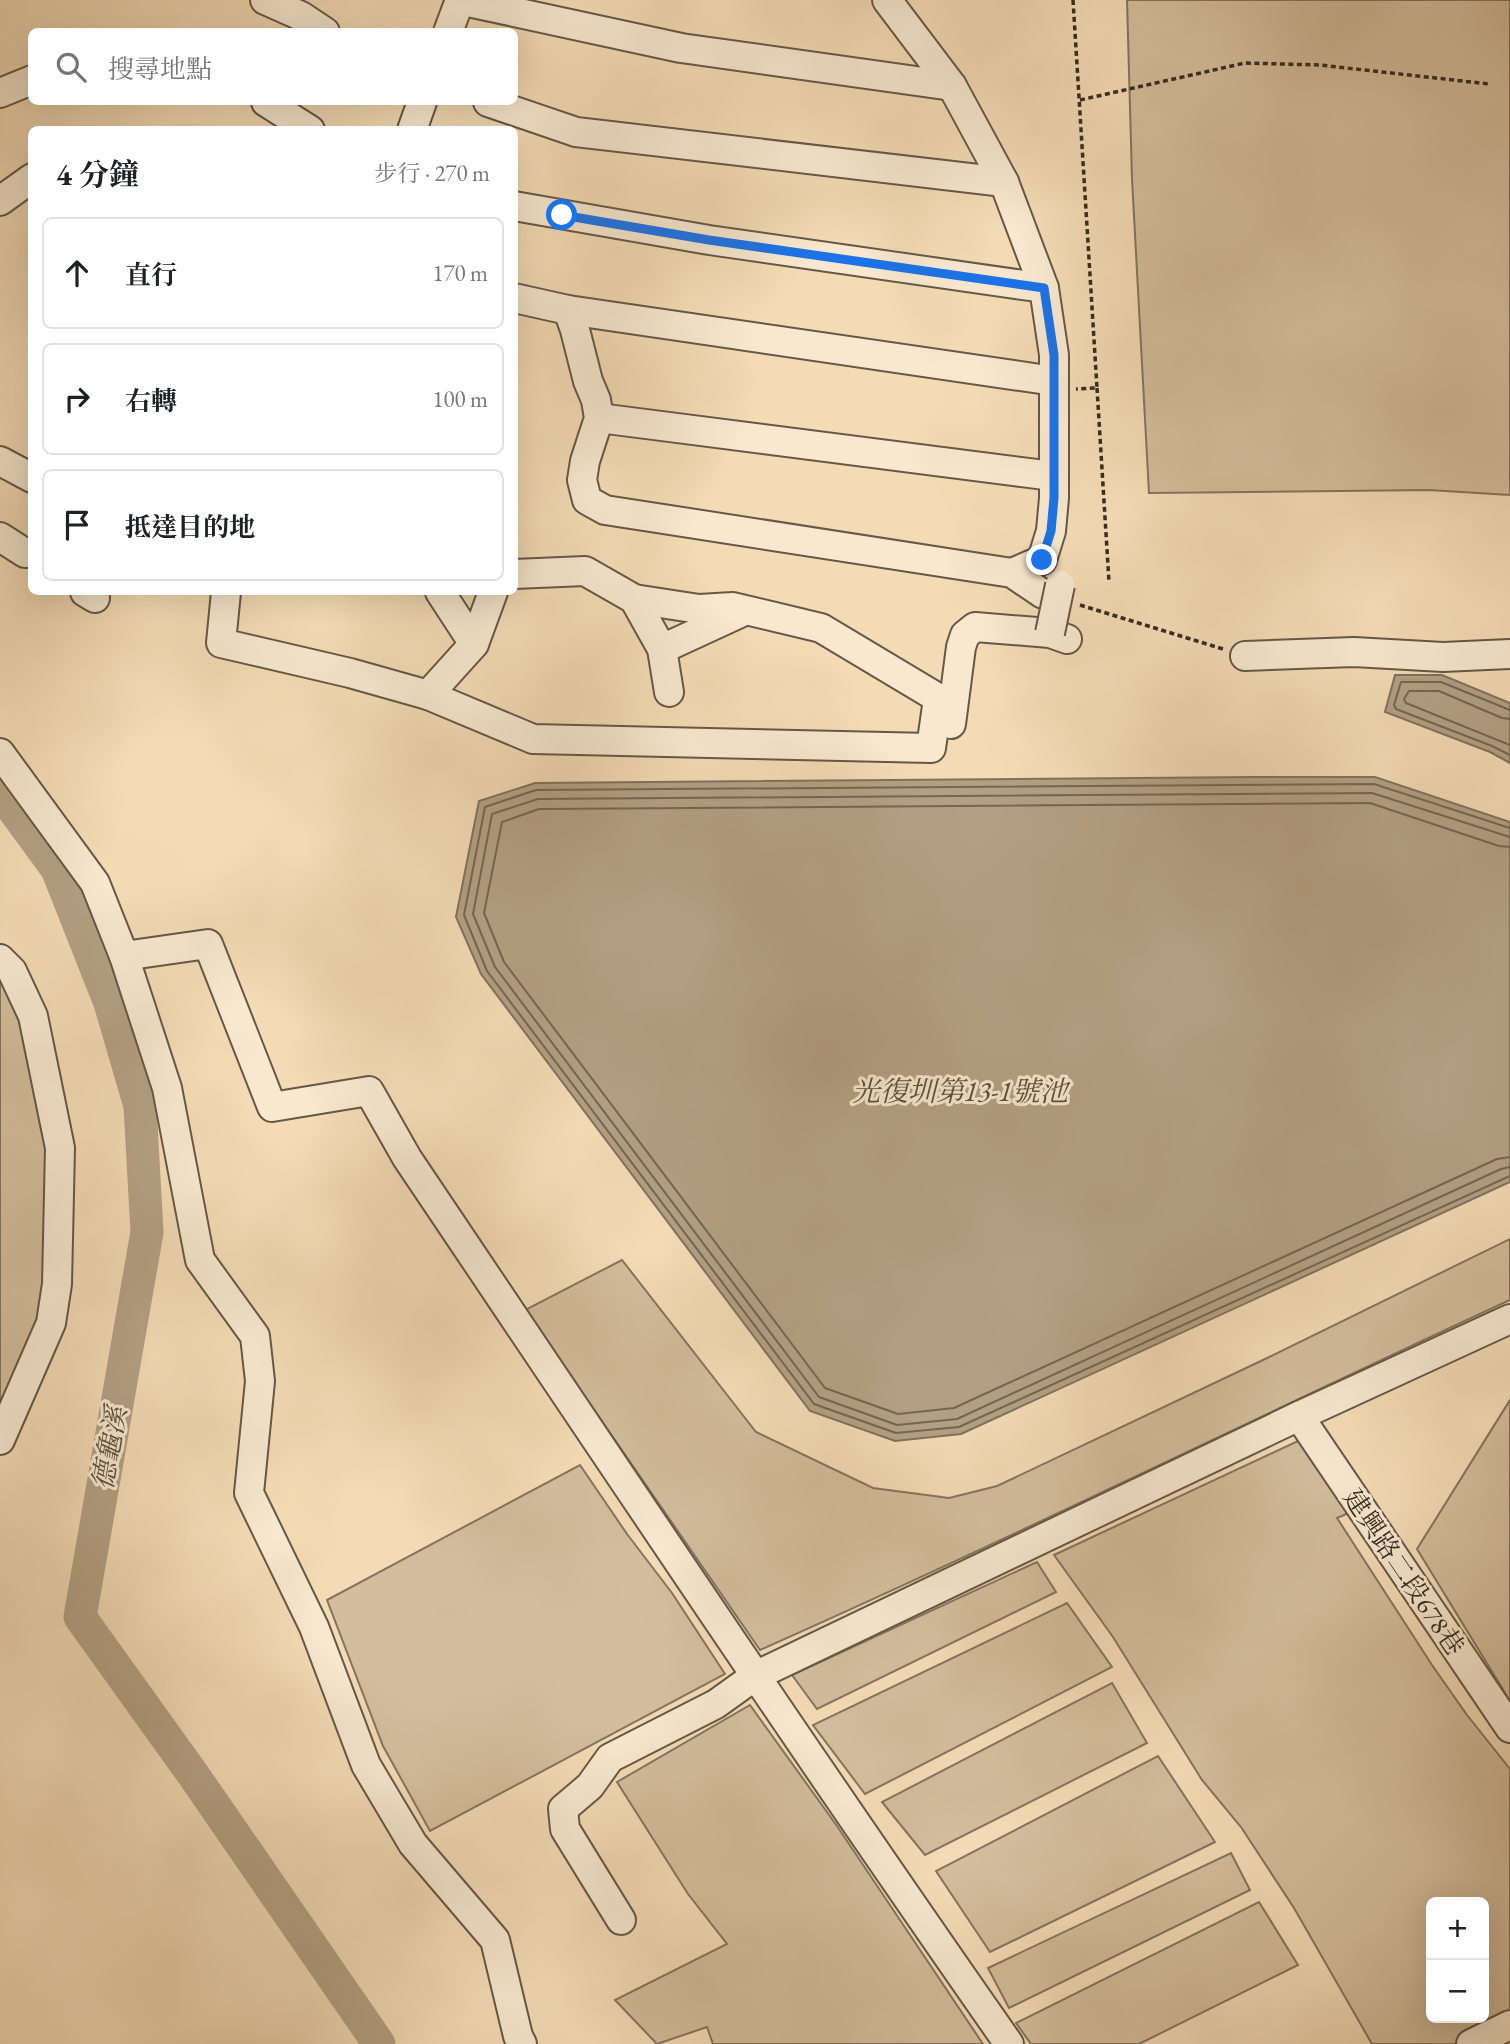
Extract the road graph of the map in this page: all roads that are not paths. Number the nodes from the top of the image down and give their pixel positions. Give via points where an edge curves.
1 (265, 0) edge
2 (460, 0) edge
3 (887, 0) edge
4 (319, 28) edge
5 (450, 28) edge
6 (28, 82) edge
7 (952, 86) junction
8 (0, 93) edge
9 (271, 105) edge
10 (421, 105) edge
11 (497, 105) edge
12 (304, 126) edge
13 (413, 126) edge
14 (28, 181) edge
15 (1004, 182) junction
16 (0, 201) edge
17 (518, 207) edge
18 (1044, 288) junction
19 (518, 299) edge
20 (568, 310) junction
21 (1054, 382) junction
22 (599, 418) junction
23 (0, 461) edge
24 (28, 476) edge
25 (1053, 476) junction
26 (0, 537) edge
27 (28, 549) edge
28 (1012, 573) junction
29 (518, 574) edge
30 (226, 595) edge
31 (442, 595) edge
32 (492, 595) edge
33 (634, 599) junction
34 (746, 610) junction
35 (474, 644) junction
36 (662, 649) junction
37 (1510, 654) edge
38 (1245, 656) road end
39 (669, 692) dead end
40 (428, 695) junction
41 (945, 703) junction
42 (0, 753) edge
43 (946, 759) dead end
44 (124, 956) junction
45 (0, 959) edge
46 (1510, 1319) edge
47 (1299, 1416) junction
48 (0, 1440) edge
49 (755, 1676) junction
50 (1510, 1728) edge
51 (621, 1920) dead end
52 (1510, 2025) edge
53 (522, 2044) edge
54 (1009, 2044) edge
55 (1471, 2044) edge

1 - 4 street
2 - 5 street
2 - 7 street via 681,48
3 - 7 street
6 - 8 street
7 - 15 street
9 - 12 street
10 - 13 street
11 - 15 street via 576,132
14 - 16 street
15 - 18 street
17 - 18 street via 709,240
18 - 21 street
19 - 20 street
20 - 21 street
20 - 22 street
21 - 25 street
22 - 25 street
22 - 28 street via 582,480 587,500 605,510
23 - 24 street
25 - 28 street via 1051,531 1042,560
26 - 27 street
28 - 41 street, bridge via 1061,595 1059,636 975,627 965,635
29 - 33 street via 585,571
30 - 40 street via 221,643
31 - 35 street
32 - 35 street
33 - 34 street via 699,610
33 - 36 street
34 - 36 street
34 - 41 street via 821,628
35 - 40 street
36 - 39 street
37 - 38 street
40 - 41 street via 533,739 931,748
41 - 43 street
42 - 44 street via 95,883
44 - 49 street via 208,944 272,1107 369,1091 407,1158
44 - 53 street via 167,1088 200,1260 256,1336 260,1381 250,1493 314,1627 366,1765 413,1844 495,1940
45 - 48 street via 12,971 33,1016 60,1147 57,1284 51,1323
46 - 47 street
47 - 49 street
47 - 50 street, 建興路二段678巷
49 - 51 street via 716,1704 611,1758 590,1786 563,1809 565,1829
49 - 54 street
52 - 55 street

